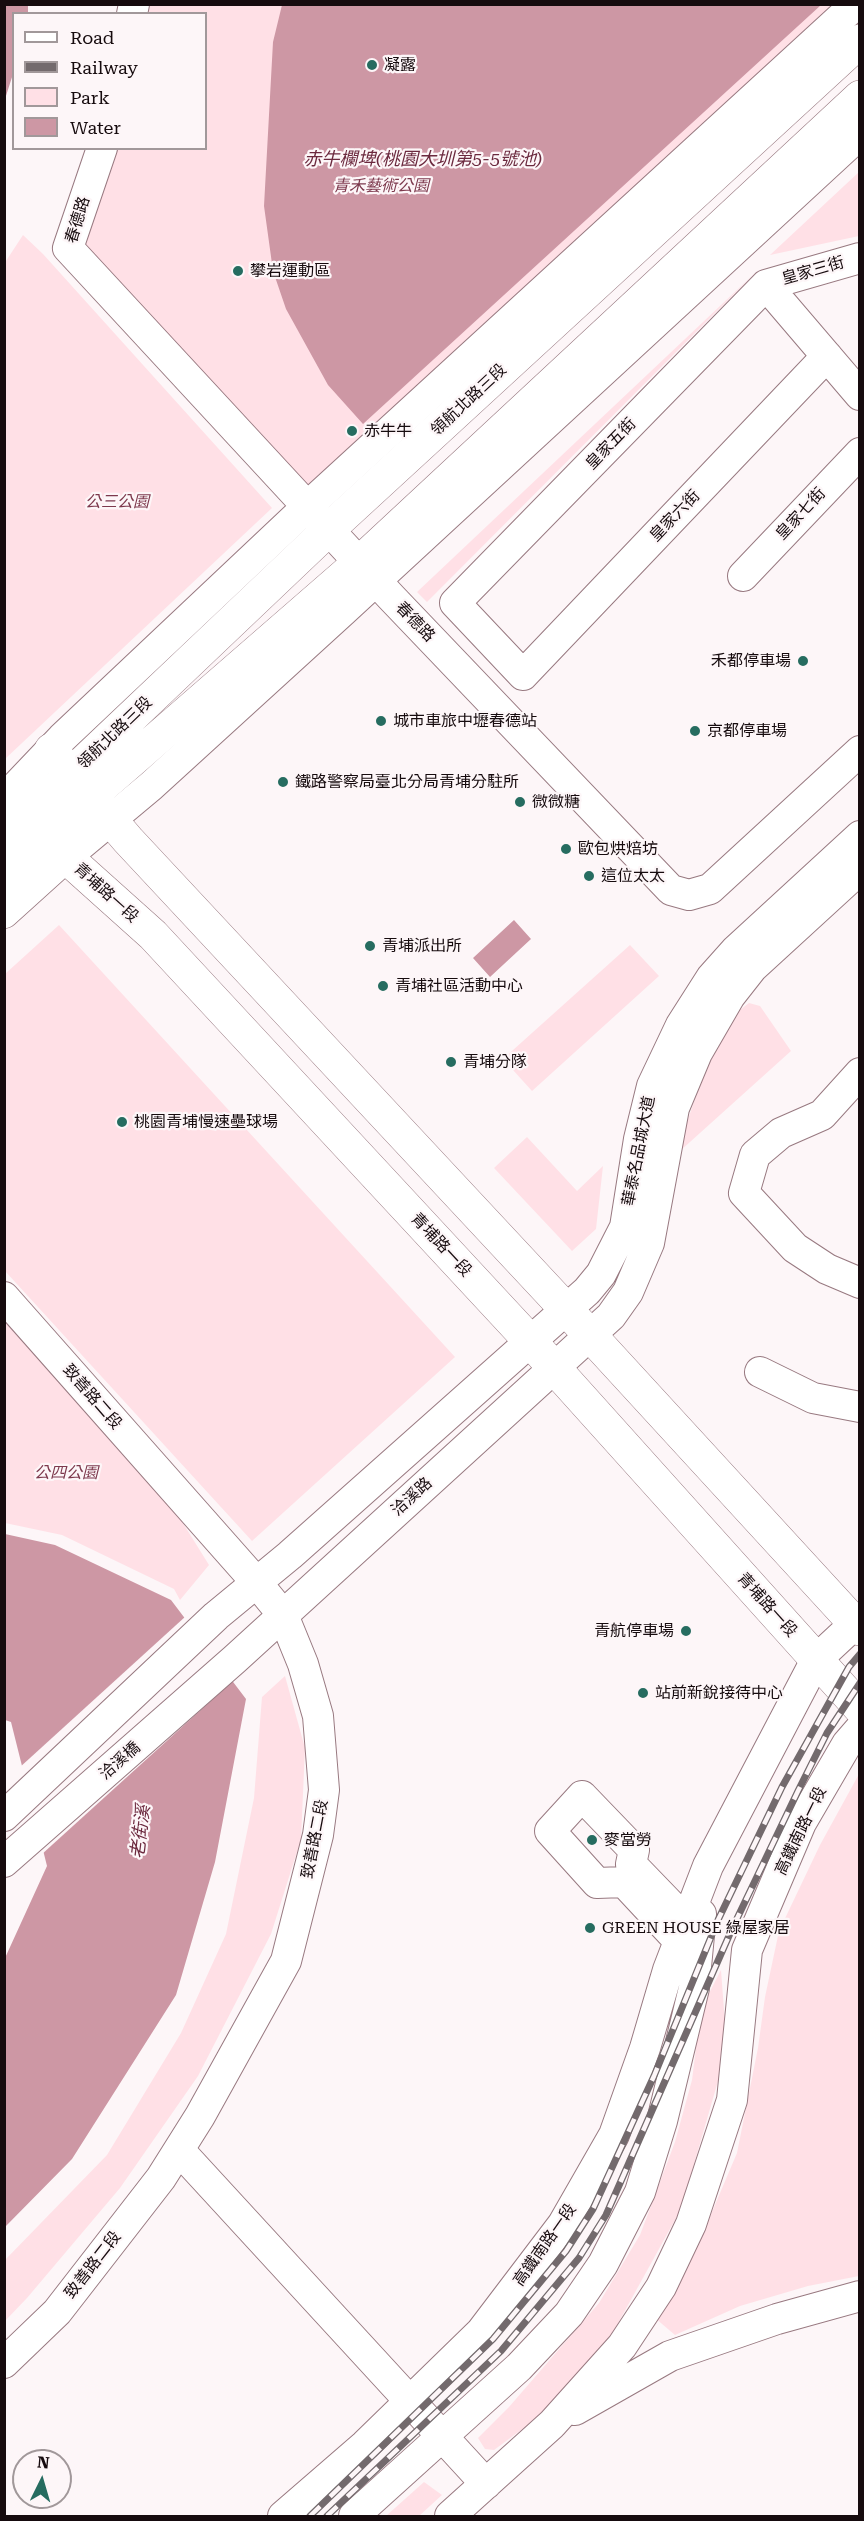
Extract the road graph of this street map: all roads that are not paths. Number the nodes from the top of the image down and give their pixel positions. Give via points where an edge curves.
1 (856, 4) edge
2 (860, 41) edge
3 (860, 97) edge
4 (860, 134) edge
5 (101, 150) edge
6 (860, 258) edge
7 (766, 285) junction
8 (841, 361) edge
9 (860, 395) edge
10 (860, 453) edge
11 (318, 518) junction
12 (368, 572) junction
13 (743, 576) dead end
14 (523, 675) joint
15 (51, 750) junction
16 (860, 751) edge
17 (92, 796) junction
18 (26, 824) edge
19 (860, 836) edge
20 (860, 869) edge
21 (4, 875) edge
22 (4, 913) edge
23 (860, 1073) edge
24 (860, 1090) edge
25 (860, 1268) edge
26 (860, 1283) edge
27 (4, 1297) edge
28 (566, 1310) junction
29 (590, 1335) junction
30 (531, 1342) junction
31 (554, 1368) junction
32 (760, 1372) dead end
33 (860, 1407) edge
34 (257, 1583) junction
35 (283, 1615) junction
36 (858, 1624) edge
37 (235, 1659) joint
38 (816, 1660) junction
39 (860, 1708) edge
40 (860, 1729) edge
41 (4, 1816) edge
42 (4, 1862) edge
43 (708, 1866) junction
44 (683, 1932) junction
45 (179, 2150) junction
46 (860, 2296) edge
47 (4, 2363) edge
48 (409, 2401) junction
49 (552, 2424) junction
50 (442, 2437) junction
51 (486, 2484) junction
52 (283, 2517) edge
53 (354, 2517) edge
54 (450, 2517) edge

1 - 11 street, 領航北路三段
2 - 11 main road, 領航北路三段
3 - 12 main road, 領航北路三段
4 - 12 street, 領航北路三段
5 - 11 street, 春德路 via 68,248
6 - 7 street, 皇家三街
7 - 8 street
7 - 14 street, 皇家五街 via 455,603
8 - 9 street
8 - 14 street, 皇家六街
10 - 13 street, 皇家七街
11 - 12 street, 春德路
11 - 15 street, 領航北路三段
11 - 17 main road, 領航北路三段
12 - 16 street, 春德路 via 671,890 689,896 710,890
12 - 17 main road, 領航北路三段 via 201,703
15 - 17 main road
15 - 18 street, 領航北路三段
17 - 18 main road, 領航北路三段
17 - 18 street, 領航北路三段
17 - 28 main road
18 - 21 main road, 領航北路三段
18 - 22 street, 領航北路三段
18 - 30 main road, 青埔路一段 via 153,935
19 - 28 street, 華泰名品城大道 via 736,950 711,978 681,1025 652,1086 625,1227 601,1274
20 - 29 street, 華泰名品城大道 via 752,968 730,996 697,1053 674,1108 649,1243 628,1292
23 - 26 street via 822,1114 781,1132 755,1155 744,1193 795,1248 827,1269
24 - 25 street via 831,1121 787,1144 767,1162 757,1190 804,1240
27 - 34 street, 致善路二段
28 - 29 main road
28 - 30 street
29 - 31 street, 洽溪路
29 - 36 main road
30 - 31 main road, 青埔路一段
30 - 34 street
31 - 35 street, 洽溪路
31 - 38 main road, 青埔路一段
32 - 33 street via 813,1398
34 - 35 street, 致善路二段
34 - 41 street via 216,1616
35 - 37 street, 洽溪路
35 - 45 street, 致善路二段 via 318,1716 324,1790 318,1835 286,1961
36 - 38 street, 高鐵南路一段
37 - 42 street, 洽溪橋
38 - 39 main road, 青埔路一段
38 - 43 street, 高鐵南路一段
40 - 49 street, 高鐵南路一段 via 847,1744 801,1823 747,1950 732,2100 691,2224 661,2287 622,2346
43 - 44 street, 高鐵南路一段
43 - 50 street, 高鐵南路一段 via 694,1988 662,2121 640,2192 603,2264 569,2314 519,2367
44 - 44 street via 631,1864 634,1850 582,1796 550,1832 597,1883 624,1882
44 - 48 street, 高鐵南路一段 via 614,2134 563,2224 481,2332
45 - 47 street, 致善路二段 via 57,2312
45 - 48 street
46 - 49 street, 高鐵南路一段 via 777,2319 670,2356
48 - 50 street
48 - 52 street, 高鐵南路一段
49 - 51 street, 高鐵南路一段
50 - 51 street
50 - 53 street, 高鐵南路一段
51 - 54 street, 高鐵南路一段

